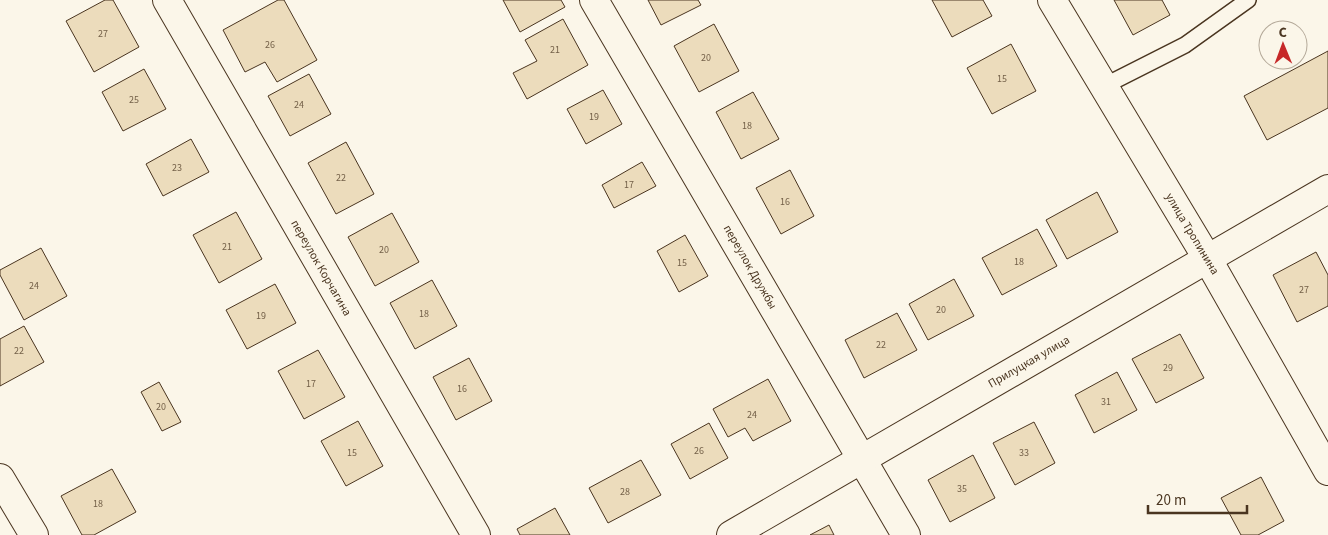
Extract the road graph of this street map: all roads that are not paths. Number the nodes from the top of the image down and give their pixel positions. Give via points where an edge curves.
1 (167, 0) edge
2 (594, 0) edge
3 (1052, 0) edge
4 (1248, 0) edge
5 (1104, 86) junction
6 (1328, 189) edge
7 (1207, 258) junction
8 (863, 459) junction
9 (1328, 471) edge
10 (0, 478) edge
11 (34, 535) edge
12 (476, 535) edge
13 (731, 535) edge
14 (906, 535) edge

1 - 12 street, переулок Корчагина
2 - 8 street, переулок Дружбы
3 - 5 street, улица Тропинина
4 - 5 lane via 1185,45
5 - 7 street, улица Тропинина
6 - 7 street, Прилуцкая улица
7 - 8 street, Прилуцкая улица
7 - 9 street, улица Тропинина
8 - 13 street, Прилуцкая улица
8 - 14 street, переулок Дружбы
10 - 11 street

